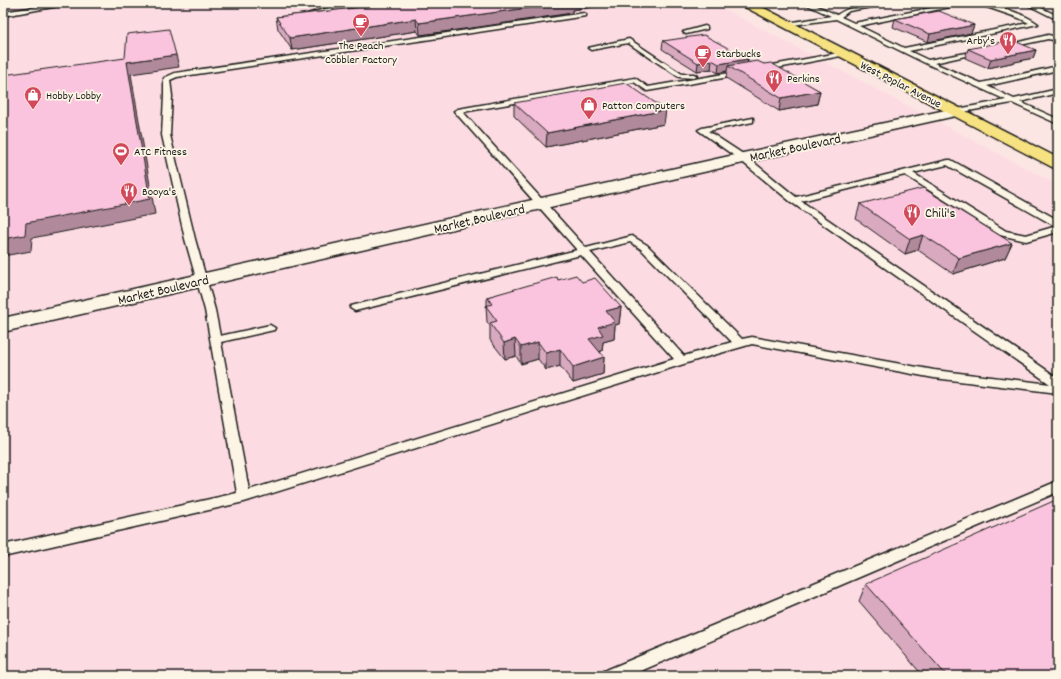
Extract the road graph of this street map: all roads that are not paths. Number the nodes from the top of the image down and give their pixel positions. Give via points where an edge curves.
1 (73, 3) edge
2 (334, 3) edge
3 (745, 3) edge
4 (806, 3) edge
5 (892, 3) edge
6 (966, 3) edge
7 (978, 3) edge
8 (1027, 3) edge
9 (880, 4) edge
10 (3, 14) edge
11 (584, 15) dead end
12 (295, 17) edge
13 (837, 17) junction
14 (1058, 18) edge
15 (787, 25) junction
16 (853, 25) junction
17 (705, 28) dead end
18 (686, 32) dead end
19 (1058, 39) edge
20 (1002, 47) edge
21 (591, 48) dead end
22 (903, 50) junction
23 (988, 50) edge
24 (844, 54) junction
25 (766, 61) dead end
26 (927, 62) junction
27 (758, 63) edge
28 (743, 66) edge
29 (1058, 68) edge
30 (980, 85) junction
31 (1058, 91) edge
32 (1013, 101) junction
33 (955, 112) junction
34 (750, 120) dead end
35 (1058, 122) edge
36 (743, 158) junction
37 (1058, 164) edge
38 (906, 172) junction
39 (794, 200) junction
40 (541, 205) junction
41 (1058, 224) edge
42 (1058, 229) edge
43 (583, 250) junction
44 (202, 281) junction
45 (355, 308) dead end
46 (3, 325) edge
47 (270, 328) dead end
48 (216, 340) junction
49 (740, 344) junction
50 (682, 361) junction
51 (1058, 384) edge
52 (1058, 389) edge
53 (1058, 486) edge
54 (244, 497) junction
55 (3, 552) edge
56 (610, 676) edge

1 - 10 lane
2 - 12 lane via 330,9
3 - 15 main road, West Poplar Avenue
4 - 13 lane
5 - 9 lane
6 - 16 lane
7 - 22 lane via 1022,17 1035,24
8 - 14 lane
9 - 13 lane via 847,10
11 - 44 lane via 175,75 166,80 166,135
13 - 15 lane
13 - 16 lane
15 - 24 main road, West Poplar Avenue
16 - 22 lane
17 - 18 lane
19 - 20 lane via 1048,37
21 - 28 lane via 629,41 684,77
22 - 26 lane
23 - 26 lane
24 - 33 main road, West Poplar Avenue
24 - 40 lane via 683,84 647,89 635,80 458,111
25 - 27 lane
26 - 30 lane
29 - 30 lane
30 - 32 lane
31 - 32 lane
32 - 33 lane
32 - 35 lane
33 - 36 street, Market Boulevard
33 - 37 main road, West Poplar Avenue
34 - 36 lane via 702,130
36 - 39 lane
36 - 40 street, Market Boulevard
38 - 39 lane
38 - 41 lane via 948,162
38 - 42 lane via 1003,233 1026,238
39 - 51 lane
40 - 43 lane
40 - 44 street, Market Boulevard
43 - 45 lane
43 - 49 lane via 632,239 644,247
43 - 50 lane
44 - 46 street, Market Boulevard
44 - 48 lane
47 - 48 lane
48 - 54 lane
49 - 50 lane
49 - 52 lane via 752,340 934,374
50 - 54 lane
53 - 56 lane
54 - 55 lane

